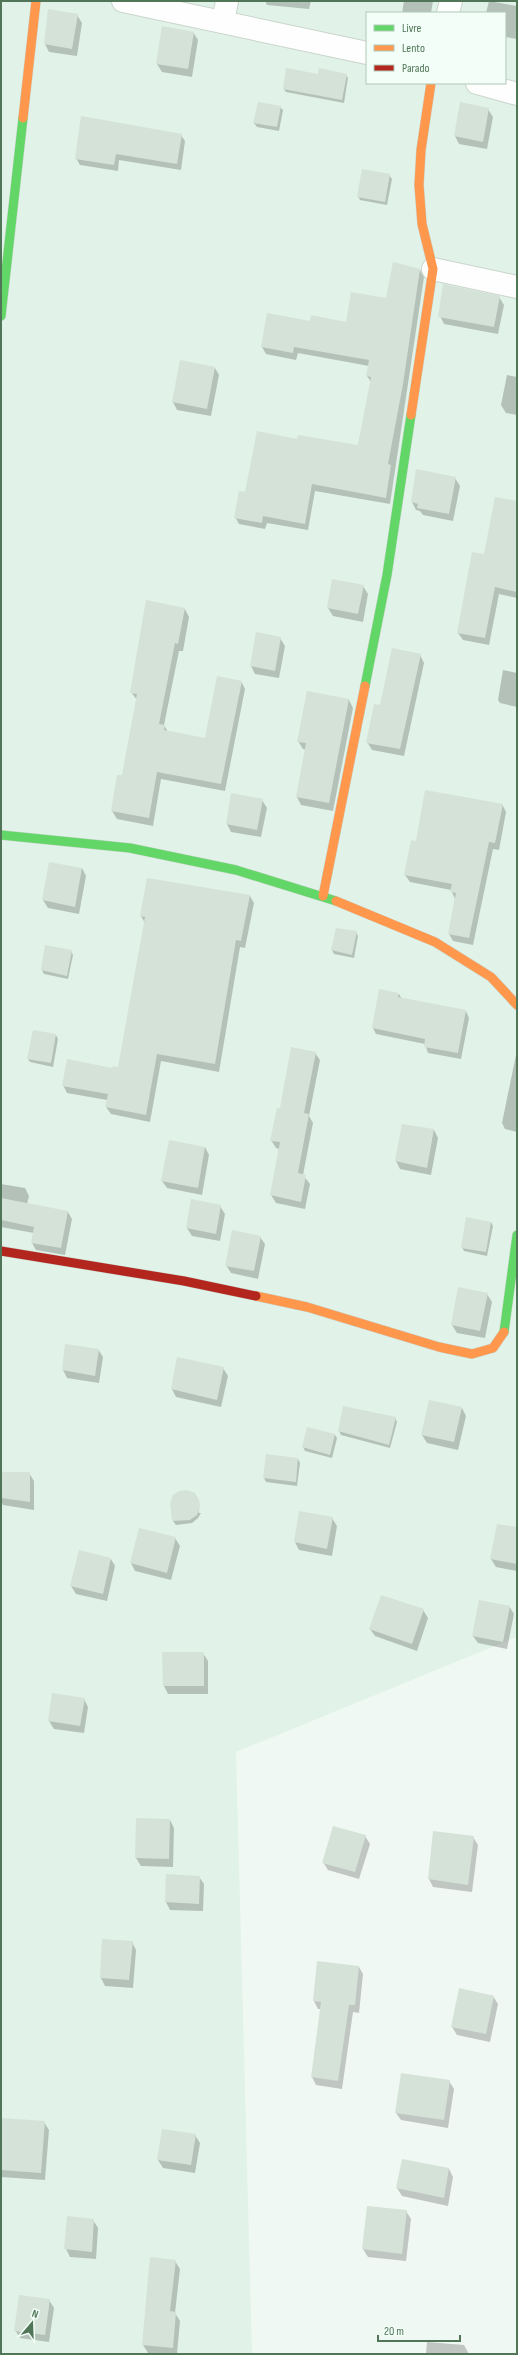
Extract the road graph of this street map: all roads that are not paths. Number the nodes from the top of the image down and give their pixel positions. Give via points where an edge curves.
1 (36, 1) edge
2 (123, 1) edge
3 (227, 1) edge
4 (451, 1) edge
5 (448, 12) edge
6 (223, 22) junction
7 (366, 53) edge
8 (431, 84) edge
9 (481, 84) edge
10 (517, 94) edge
11 (433, 269) junction
12 (517, 287) edge
13 (1, 316) edge
14 (1, 835) edge
15 (323, 896) junction
16 (517, 1005) edge
17 (517, 1235) edge
18 (1, 1251) edge

1 - 13 street
2 - 6 street
3 - 6 street
4 - 5 street
6 - 7 street
8 - 11 street via 419,181 421,219
9 - 10 street
11 - 12 street
11 - 15 street via 387,575
14 - 15 street via 130,848 236,870
15 - 16 street via 435,942 491,977
17 - 18 street via 504,1333 493,1348 472,1354 439,1347 308,1308 184,1281

